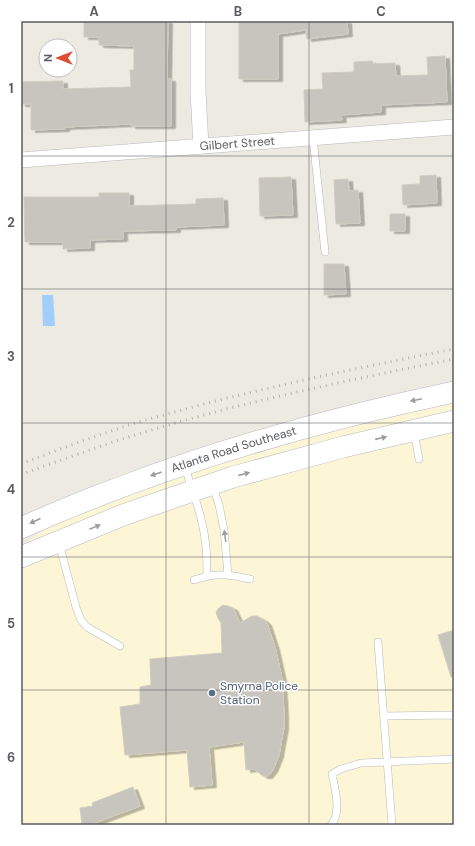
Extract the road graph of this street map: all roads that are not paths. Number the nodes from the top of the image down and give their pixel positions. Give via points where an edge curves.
1 (198, 21) edge
2 (454, 127) edge
3 (313, 138) junction
4 (201, 146) junction
5 (21, 160) edge
6 (325, 252) dead end
7 (454, 392) edge
8 (454, 421) edge
9 (413, 430) junction
10 (419, 459) dead end
11 (184, 464) junction
12 (212, 484) junction
13 (193, 491) junction
14 (21, 528) edge
15 (59, 541) junction
16 (21, 557) edge
17 (228, 575) junction
18 (207, 576) junction
19 (250, 579) dead end
20 (194, 580) dead end
21 (378, 642) dead end
22 (120, 646) dead end
23 (384, 716) junction
24 (454, 717) edge
25 (454, 759) edge
26 (388, 762) junction
27 (331, 825) edge
28 (392, 825) edge

1 - 4 street
2 - 3 street, Gilbert Street
3 - 4 street, Gilbert Street
3 - 6 lane
4 - 5 street, Gilbert Street
7 -> 11 main road, Atlanta Road Southeast via 337,419
8 - 9 main road, Atlanta Road Southeast
9 - 10 lane
12 -> 9 main road, Atlanta Road Southeast via 233,476
11 - 13 lane
11 -> 14 main road, Atlanta Road Southeast via 51,514
12 - 13 main road, Atlanta Road Southeast
17 -> 12 lane via 224,530
15 -> 13 main road, Atlanta Road Southeast
13 - 18 lane via 205,538
15 - 16 main road, Atlanta Road Southeast
15 - 22 lane via 81,620 87,627
17 - 18 lane
17 - 19 lane
18 - 20 lane
21 - 23 lane
23 - 24 lane
23 - 26 lane
25 - 26 lane
26 - 27 lane via 361,763 332,774 338,808 335,821
26 - 28 lane

